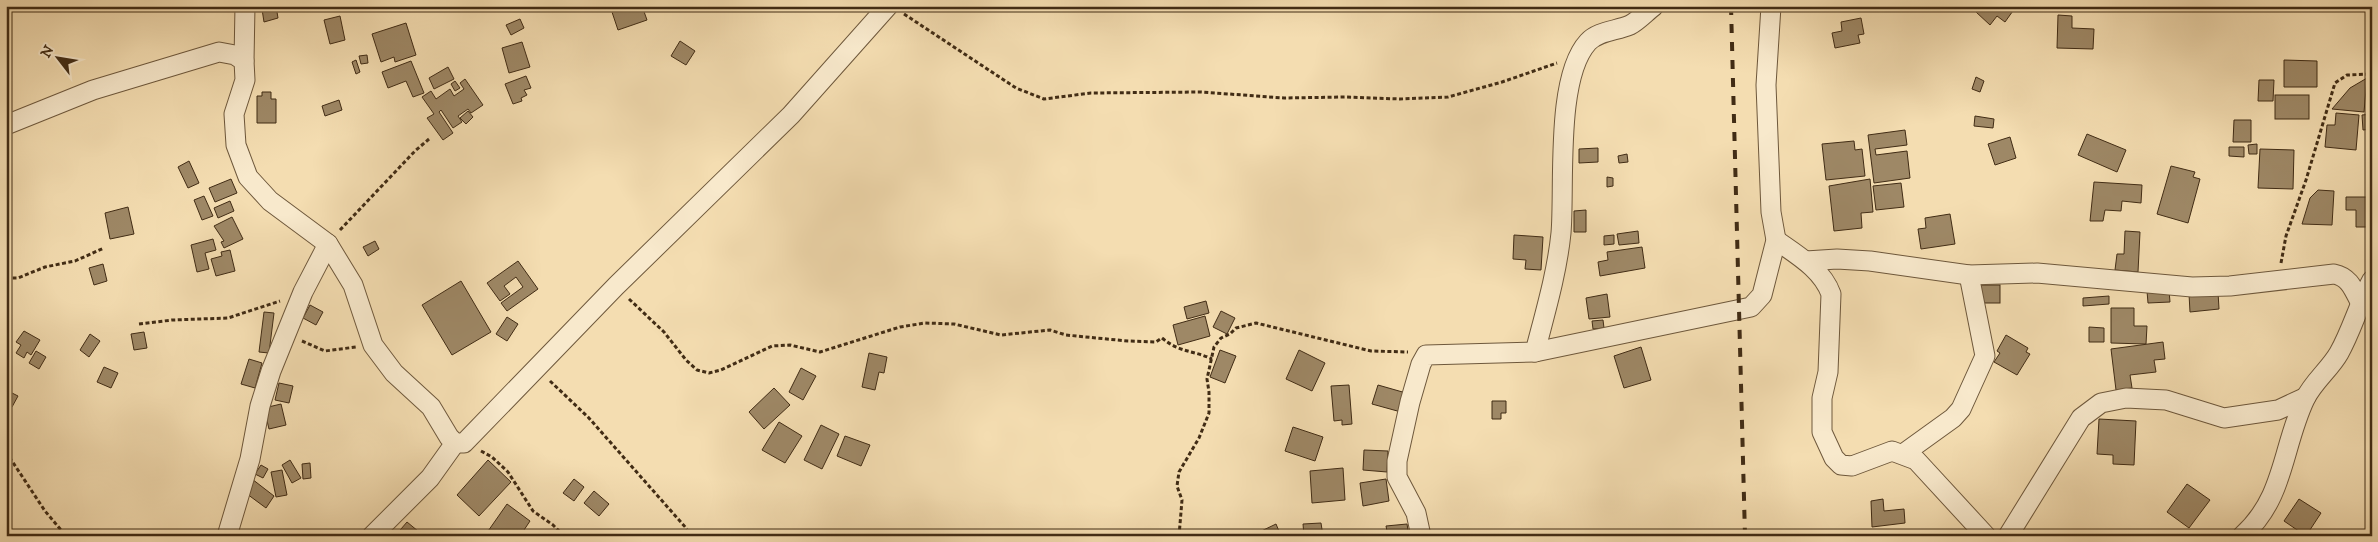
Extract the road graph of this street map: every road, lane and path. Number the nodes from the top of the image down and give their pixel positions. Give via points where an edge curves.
1 (246, 6) edge
2 (1654, 6) edge
3 (1771, 6) edge
4 (893, 9) edge
5 (1581, 54) junction
6 (244, 61) junction
7 (2372, 74) edge
8 (6, 125) edge
9 (429, 140) dead end
10 (1776, 240) junction
11 (328, 244) junction
12 (104, 248) dead end
13 (1806, 262) junction
14 (1969, 275) junction
15 (6, 278) edge
16 (2372, 280) edge
17 (2278, 281) junction
18 (616, 286) junction
19 (303, 292) junction
20 (2360, 302) junction
21 (139, 324) dead end
22 (286, 332) junction
23 (373, 345) junction
24 (1535, 352) junction
25 (1426, 355) junction
26 (1212, 359) junction
27 (538, 369) junction
28 (2306, 397) junction
29 (460, 443) junction
30 (6, 452) edge
31 (1904, 454) junction
32 (687, 530) dead end
33 (66, 536) edge
34 (227, 536) edge
35 (372, 536) edge
36 (564, 536) edge
37 (1179, 536) edge
38 (1421, 536) edge
39 (1986, 536) edge
40 (2008, 536) edge
41 (2242, 536) edge

1 - 6 street
2 - 5 street via 1631,24 1602,33 1588,42
3 - 10 street via 1766,85 1771,212
4 - 5 path via 954,45 1016,88 1044,99 1091,92 1191,92 1284,98 1448,97
4 - 18 street via 791,115
5 - 24 street via 1564,117 1561,233
6 - 8 street via 235,55 210,54 93,90
6 - 11 street via 245,80 234,114 236,145 248,177 270,201
7 - 17 path via 2347,75 2335,83 2286,236
9 - 11 path
10 - 13 street
10 - 24 street via 1762,295 1751,308
11 - 19 street
11 - 23 street via 353,285
12 - 15 path via 75,261 45,266 18,278
13 - 14 street via 1837,259 1870,261
13 - 31 street via 1827,283 1831,294 1822,432 1834,458 1841,464 1852,466 1892,450
14 - 17 street via 2037,273 2192,287
14 - 31 street via 1984,356 1961,409
16 - 20 street
17 - 20 street via 2334,274 2344,276
18 - 26 path via 664,332 686,360 697,370 709,373 772,346 790,345 820,352 900,327 925,323 954,324 1001,335 1050,330 1066,335 1128,341 1156,342 1162,338 1178,350 1196,352
18 - 27 street
19 - 21 path via 228,318
19 - 22 street
20 - 28 street via 2339,354
22 - 23 path via 324,351
22 - 34 street via 260,406 250,459
23 - 29 street via 394,373 431,407 449,437
24 - 25 street
25 - 26 path via 1371,351 1256,323 1236,328 1221,338 1214,347
25 - 38 street via 1410,402 1397,477 1416,512
26 - 37 path via 1207,379 1209,413 1179,472 1177,486 1182,500
27 - 29 street
27 - 32 path via 588,417
28 - 40 street via 2278,410 2224,418 2166,400 2126,398 2101,403 2081,418
28 - 41 street via 2269,505
29 - 35 street
29 - 36 path via 492,457 508,472 533,511
30 - 33 path via 40,504
31 - 39 street via 1916,460

